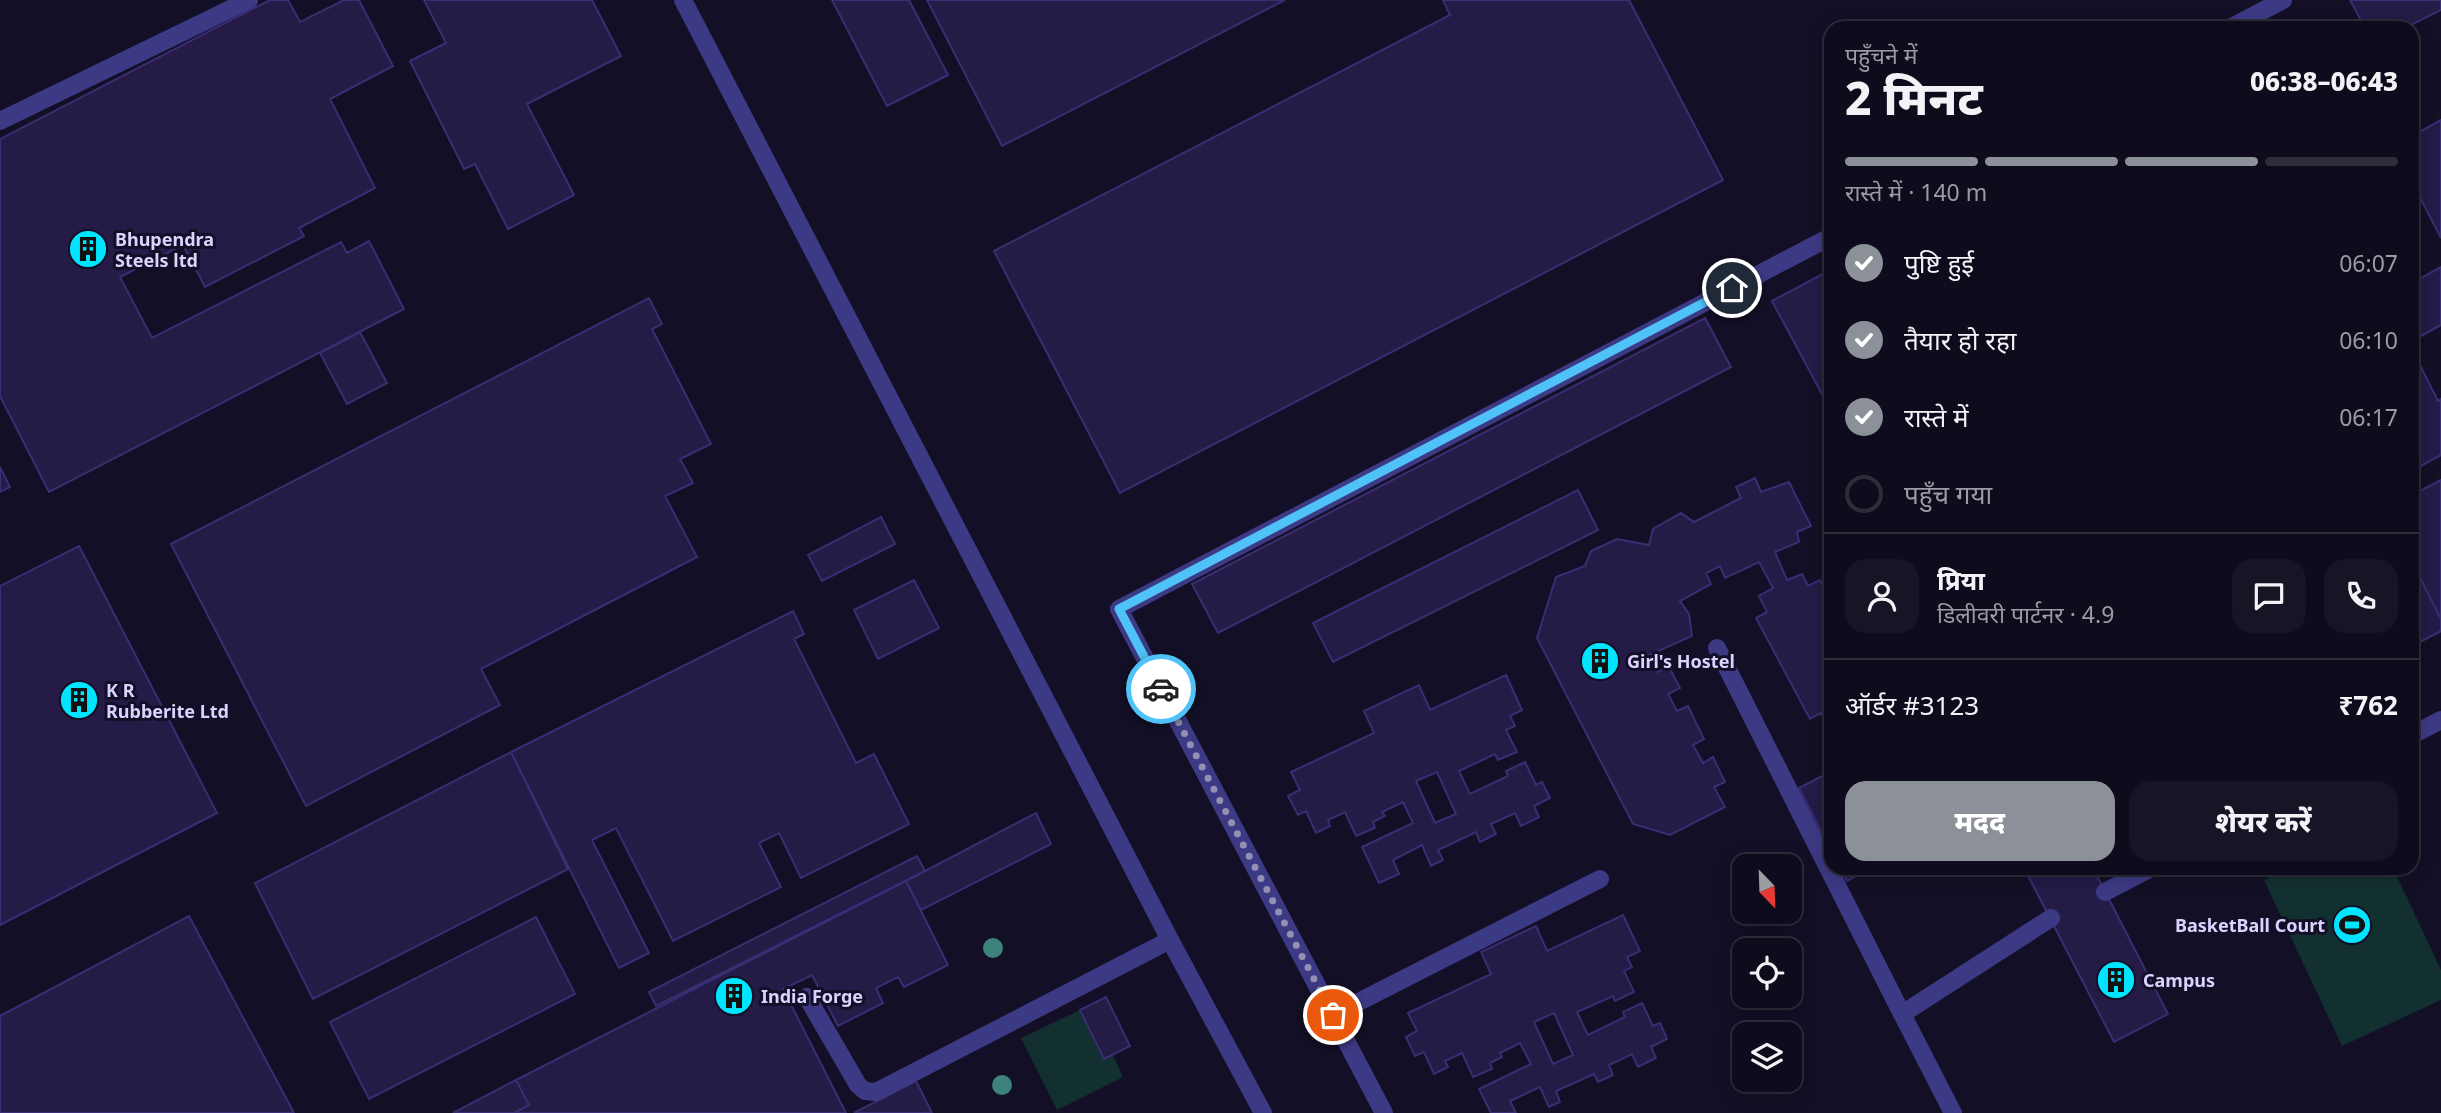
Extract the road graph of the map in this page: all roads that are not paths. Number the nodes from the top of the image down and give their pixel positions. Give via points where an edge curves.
1 (249, 0) edge
2 (683, 0) edge
3 (2283, 0) edge
4 (2243, 21) edge
5 (0, 121) edge
6 (1824, 240) edge
7 (1717, 648) dead end
8 (2441, 720) edge
9 (2419, 731) edge
10 (1824, 860) edge
11 (1832, 875) edge
12 (2137, 875) edge
13 (1600, 878) dead end
14 (2105, 891) dead end
15 (2051, 918) dead end
16 (1170, 940) junction
17 (807, 997) dead end
18 (1902, 1014) junction
19 (1333, 1015) junction
20 (1263, 1113) edge
21 (1384, 1113) edge
22 (1953, 1113) edge

1 - 5 lane
2 - 16 lane
3 - 4 lane
6 - 19 lane via 1119,609
7 - 10 lane
8 - 9 lane
11 - 18 lane
12 - 14 lane
13 - 19 lane
15 - 18 lane
16 - 17 lane via 876,1092 858,1085
16 - 20 lane
18 - 22 lane
19 - 21 lane

